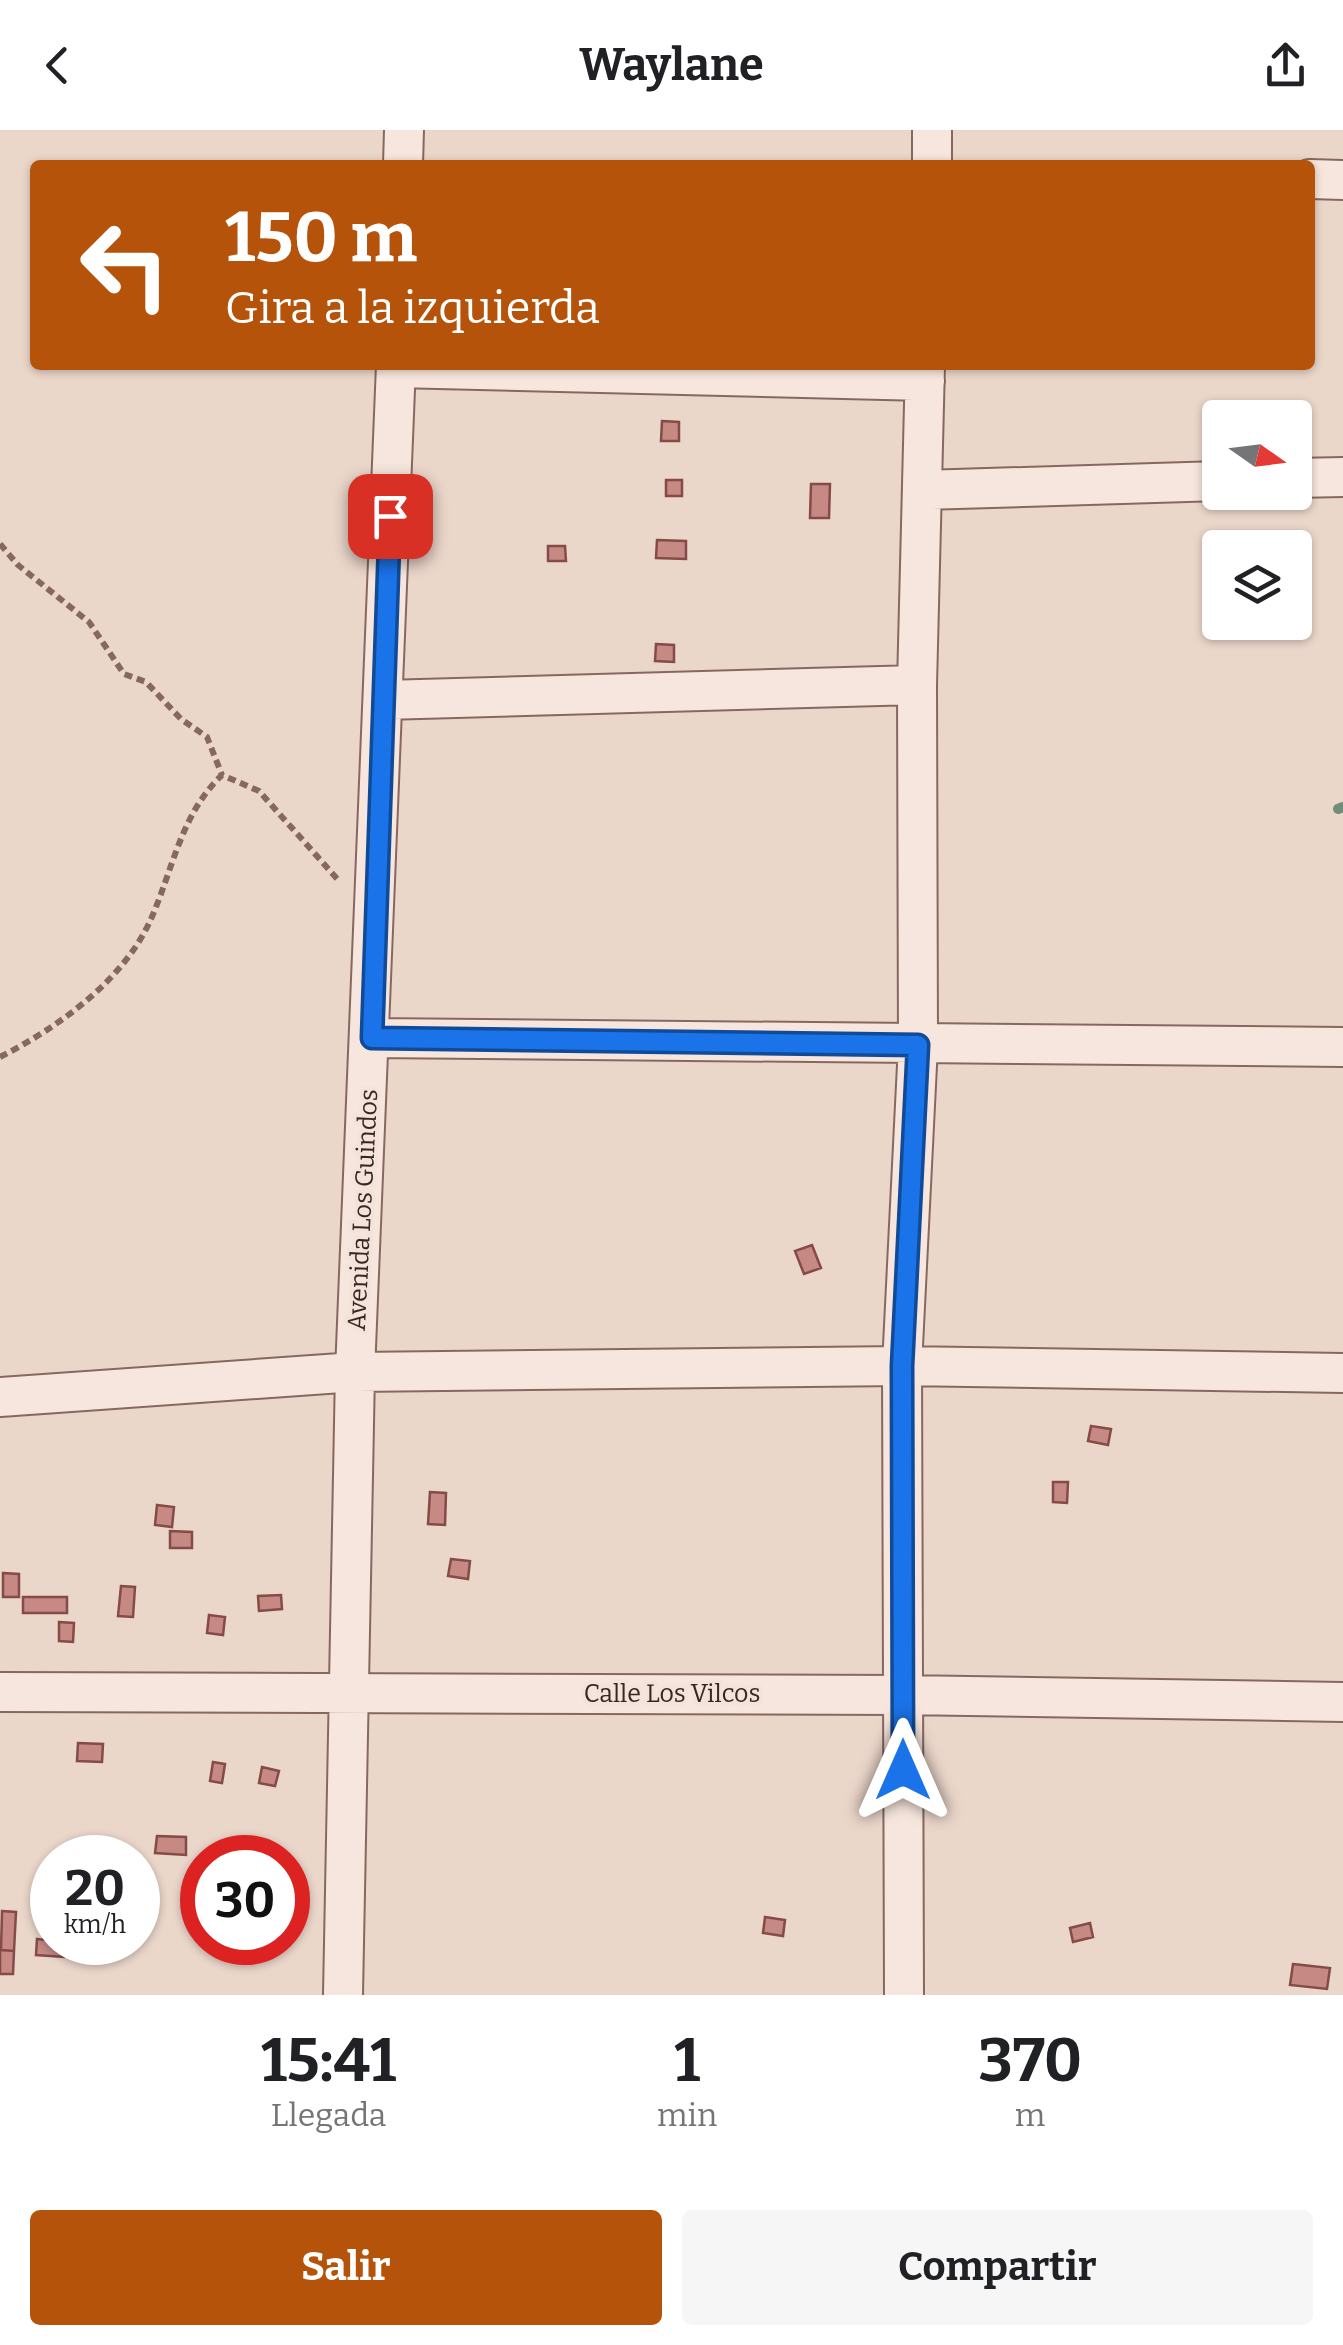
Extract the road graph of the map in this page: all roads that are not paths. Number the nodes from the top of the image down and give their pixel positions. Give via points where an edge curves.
1 (404, 130) edge
2 (932, 130) edge
3 (403, 160) edge
4 (932, 160) edge
5 (1315, 179) edge
6 (1343, 180) edge
7 (396, 370) edge
8 (698, 370) edge
9 (925, 373) edge
10 (1343, 477) edge
11 (1312, 478) edge
12 (1202, 482) edge
13 (923, 490) junction
14 (918, 685) junction
15 (384, 700) junction
16 (372, 1038) junction
17 (918, 1045) junction
18 (1343, 1047) edge
19 (902, 1366) junction
20 (356, 1372) junction
21 (1343, 1373) edge
22 (0, 1397) edge
23 (0, 1692) edge
24 (348, 1694) junction
25 (903, 1695) junction
26 (1343, 1702) edge
27 (343, 1995) edge
28 (904, 1995) edge

1 - 3 street
2 - 4 street
5 - 6 street
7 - 15 street, Avenida Los Guindos
8 - 9 street
9 - 13 street
10 - 11 street
12 - 13 street
13 - 14 street
14 - 15 street
14 - 17 street
15 - 16 street, Avenida Los Guindos
16 - 17 street
16 - 20 street, Avenida Los Guindos
17 - 18 street
17 - 19 street
19 - 20 street
19 - 21 street
19 - 25 street
20 - 22 street
20 - 24 street, Avenida Los Guindos
23 - 24 street, Calle Los Vilcos
24 - 25 street, Calle Los Vilcos
24 - 27 street, Avenida Los Guindos
25 - 26 street, Calle Los Vilcos
25 - 28 street

